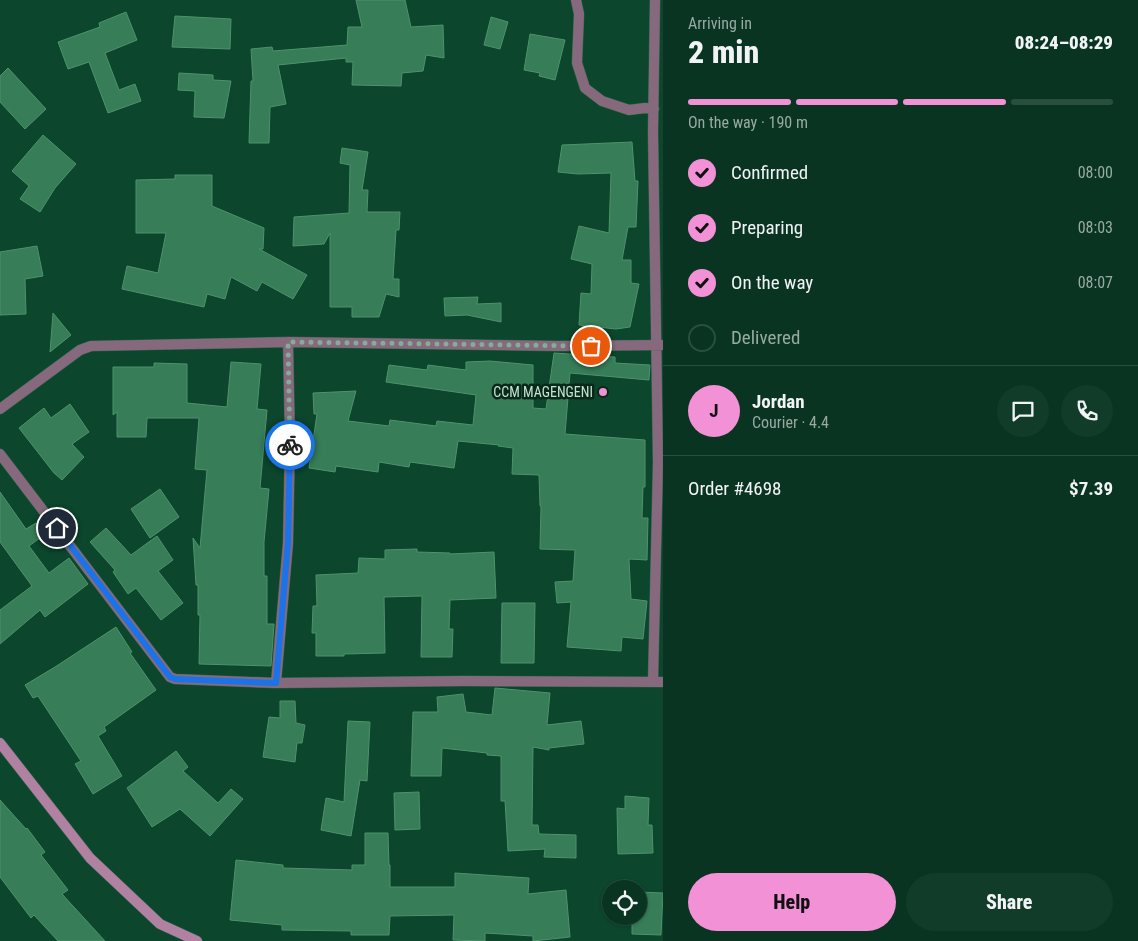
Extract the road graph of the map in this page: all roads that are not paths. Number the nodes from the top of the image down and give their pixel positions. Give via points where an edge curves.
1 (576, 0) edge
2 (655, 0) edge
3 (654, 109) junction
4 (658, 132) edge
5 (288, 342) junction
6 (660, 345) edge
7 (0, 409) edge
8 (0, 454) edge
9 (658, 682) edge
10 (276, 683) junction
11 (0, 743) edge
12 (197, 941) edge

1 - 3 street via 579,14 577,63 585,88 602,100 629,110
2 - 3 street
3 - 4 street
4 - 6 street
5 - 6 street
5 - 7 street via 91,346 80,350
5 - 10 street via 288,543
6 - 9 street
8 - 10 street via 170,677
9 - 10 street
11 - 12 main road via 90,858 160,924

